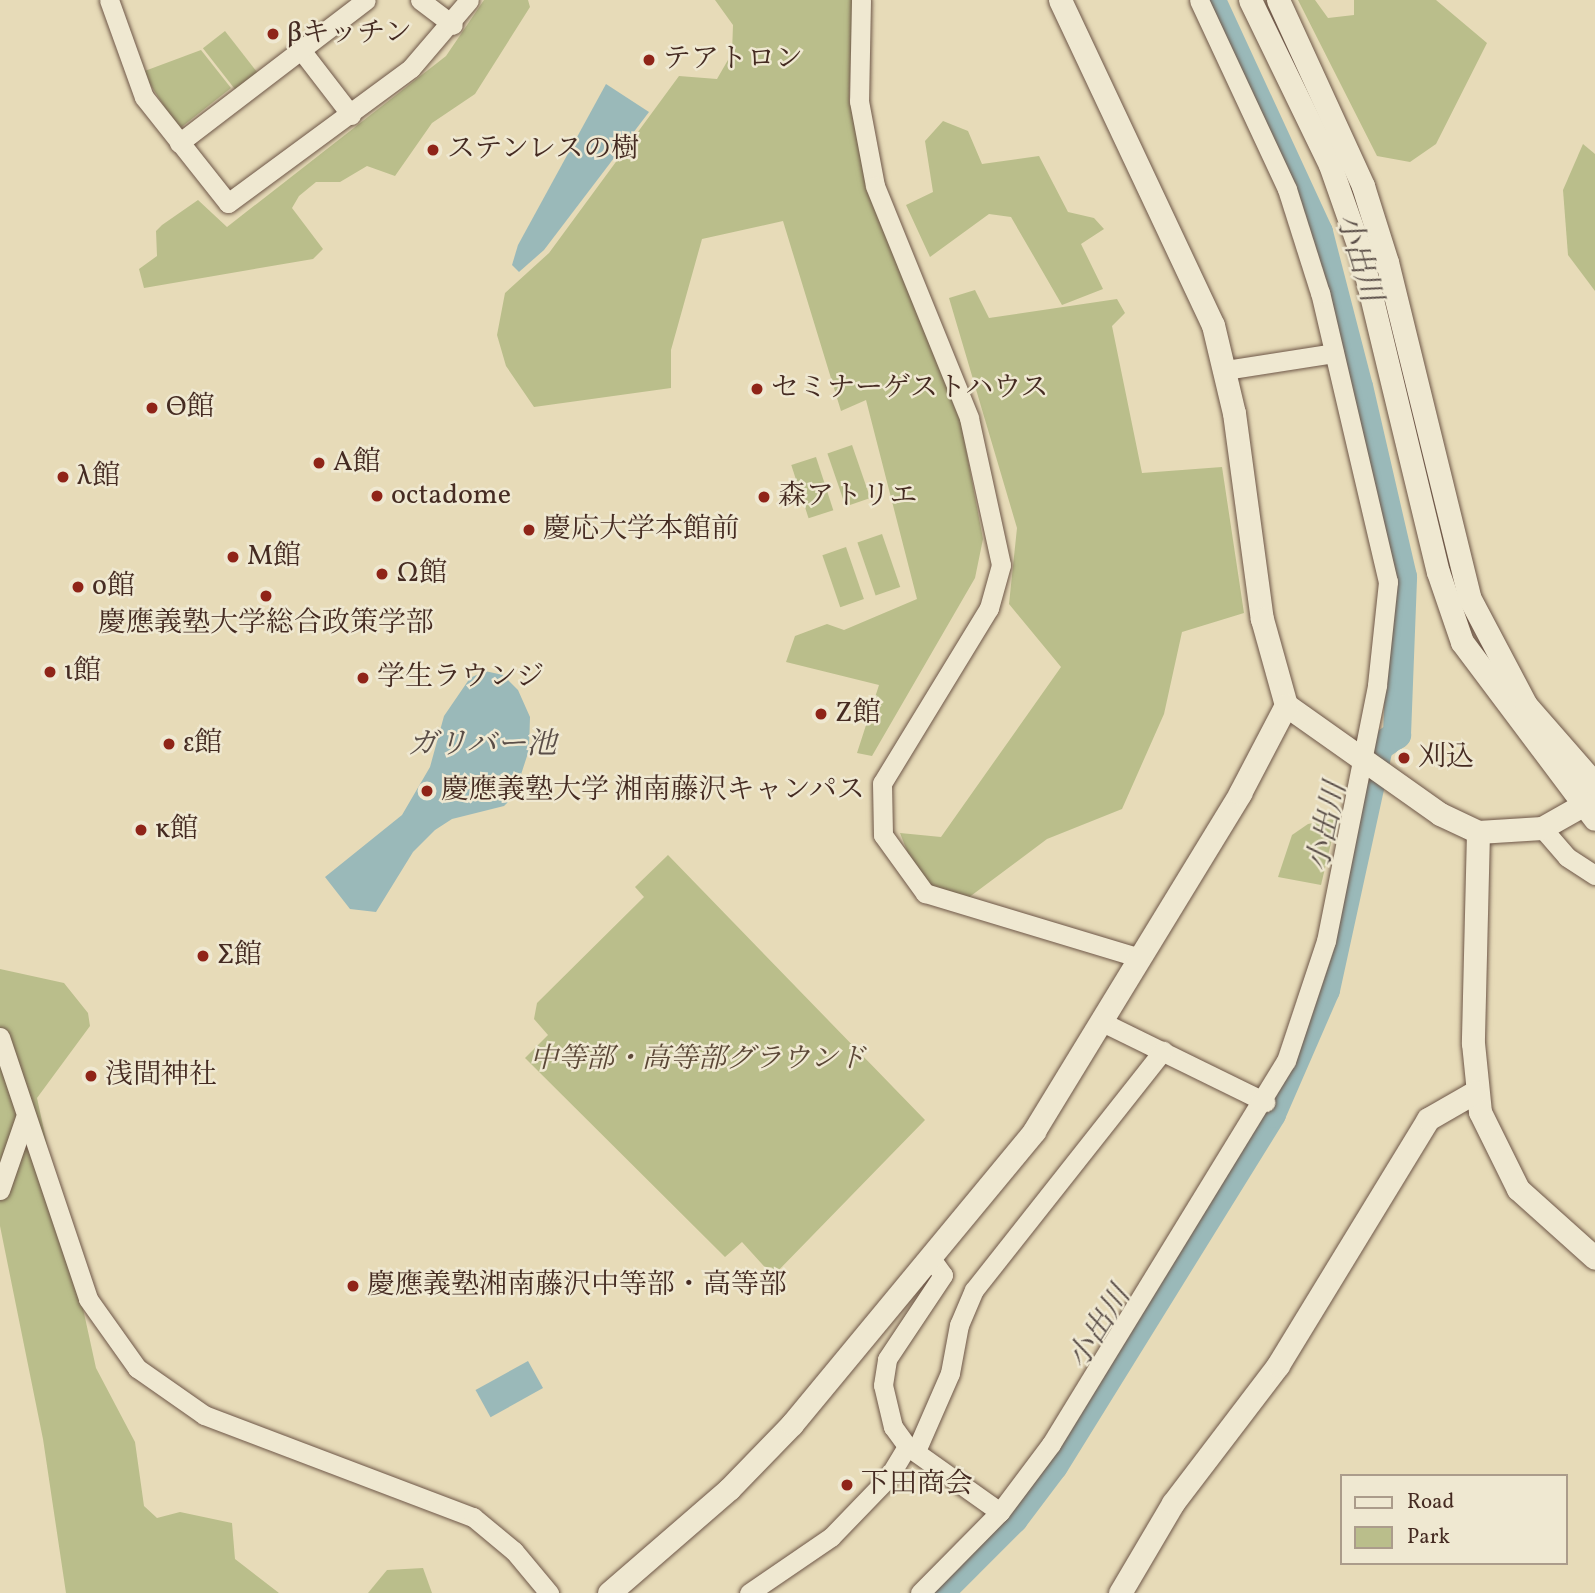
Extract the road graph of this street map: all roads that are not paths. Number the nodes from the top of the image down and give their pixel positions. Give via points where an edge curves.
1 (109, 0) edge
2 (366, 0) edge
3 (420, 0) edge
4 (470, 0) edge
5 (861, 0) edge
6 (1060, 0) edge
7 (1199, 0) edge
8 (1250, 0) edge
9 (1278, 0) edge
10 (453, 25) junction
11 (302, 50) junction
12 (351, 115) junction
13 (179, 143) junction
14 (1334, 353) junction
15 (1226, 370) junction
16 (1286, 705) junction
17 (1370, 764) junction
18 (1595, 784) edge
19 (1591, 808) edge
20 (1542, 828) junction
21 (1478, 832) junction
22 (1595, 875) edge
23 (1140, 958) junction
24 (1102, 1022) junction
25 (0, 1037) edge
26 (1163, 1051) junction
27 (1475, 1092) junction
28 (1265, 1102) junction
29 (25, 1118) junction
30 (0, 1190) edge
31 (1595, 1258) edge
32 (932, 1259) junction
33 (911, 1449) junction
34 (1000, 1512) junction
35 (549, 1593) edge
36 (609, 1593) edge
37 (749, 1593) edge
38 (920, 1593) edge
39 (1120, 1593) edge

1 - 13 street via 144,97
2 - 11 street
3 - 10 street
4 - 10 street
5 - 23 street via 859,101 875,186 969,418 1001,565 989,608 882,783 883,835 925,893
6 - 15 street via 1197,282
7 - 14 street via 1287,189
8 - 19 street via 1330,165 1360,250 1438,572 1462,642
9 - 18 street via 1337,125 1379,237 1469,597 1526,705
10 - 12 street
11 - 12 street
11 - 13 street
12 - 13 street via 229,204
14 - 15 street
14 - 17 street via 1388,582
15 - 16 street via 1262,619
16 - 17 street
16 - 23 street
17 - 21 street
17 - 28 street via 1315,984
19 - 20 street
20 - 21 street
20 - 22 street via 1567,857
21 - 27 street
23 - 24 street
24 - 26 street
24 - 32 street via 1034,1131
25 - 29 street
26 - 28 street
26 - 33 street via 974,1290 950,1373
27 - 31 street via 1496,1153 1518,1189
27 - 39 street via 1428,1119 1278,1365 1148,1540
28 - 34 street via 1051,1444
29 - 30 street
29 - 35 street via 88,1299 137,1368 204,1415 473,1517 514,1551
32 - 33 street via 943,1275 887,1359 883,1385 893,1427
32 - 36 street via 729,1489
33 - 34 street
33 - 37 street via 831,1537
34 - 38 street

